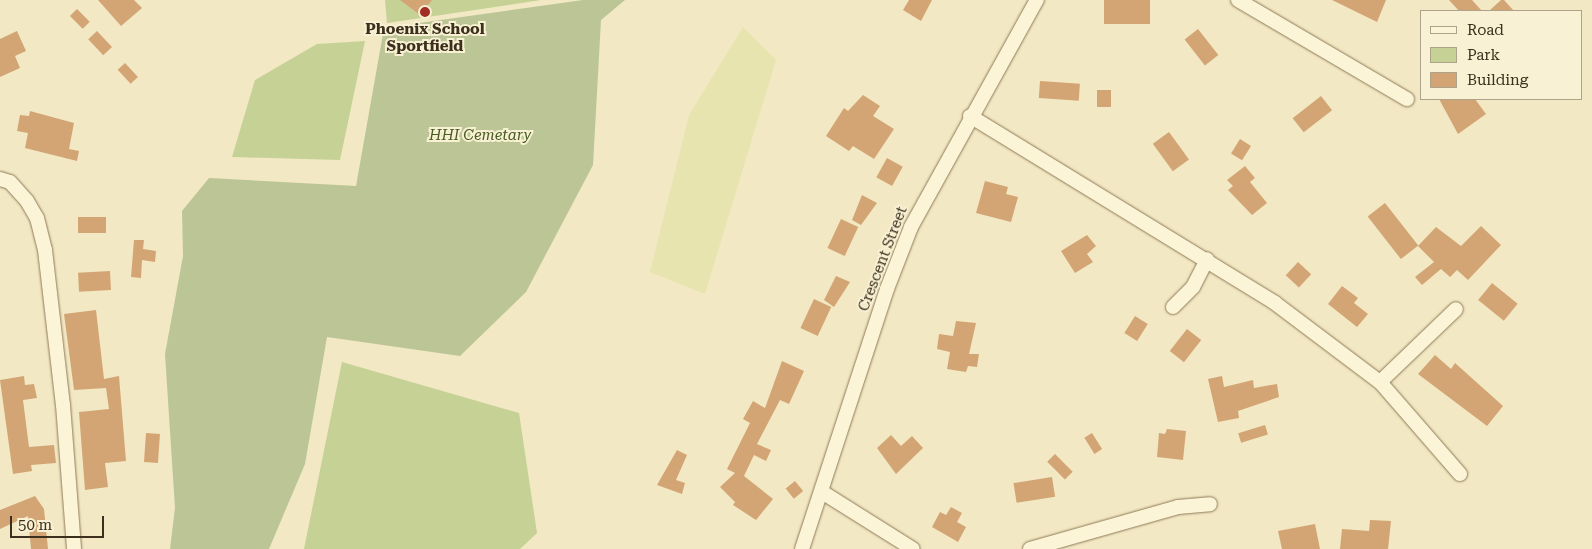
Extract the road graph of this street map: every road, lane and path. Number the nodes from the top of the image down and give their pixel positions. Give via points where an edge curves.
1 (1037, 0) edge
2 (1238, 0) edge
3 (1407, 99) dead end
4 (970, 116) junction
5 (0, 179) edge
6 (1207, 259) junction
7 (1173, 307) dead end
8 (1456, 309) dead end
9 (1380, 382) junction
10 (1460, 474) dead end
11 (822, 492) junction
12 (1210, 504) dead end
13 (74, 549) edge
14 (802, 549) edge
15 (913, 549) edge
16 (1030, 549) edge

1 - 4 street, Crescent Street
2 - 3 street
4 - 6 street
4 - 11 street, Crescent Street via 911,227 887,289
5 - 13 street via 10,182 27,201 37,218 45,250 63,405
6 - 7 street via 1193,287
6 - 9 street via 1275,302
8 - 9 street
9 - 10 street
11 - 14 street, Crescent Street
11 - 15 street
12 - 16 street via 1178,507

